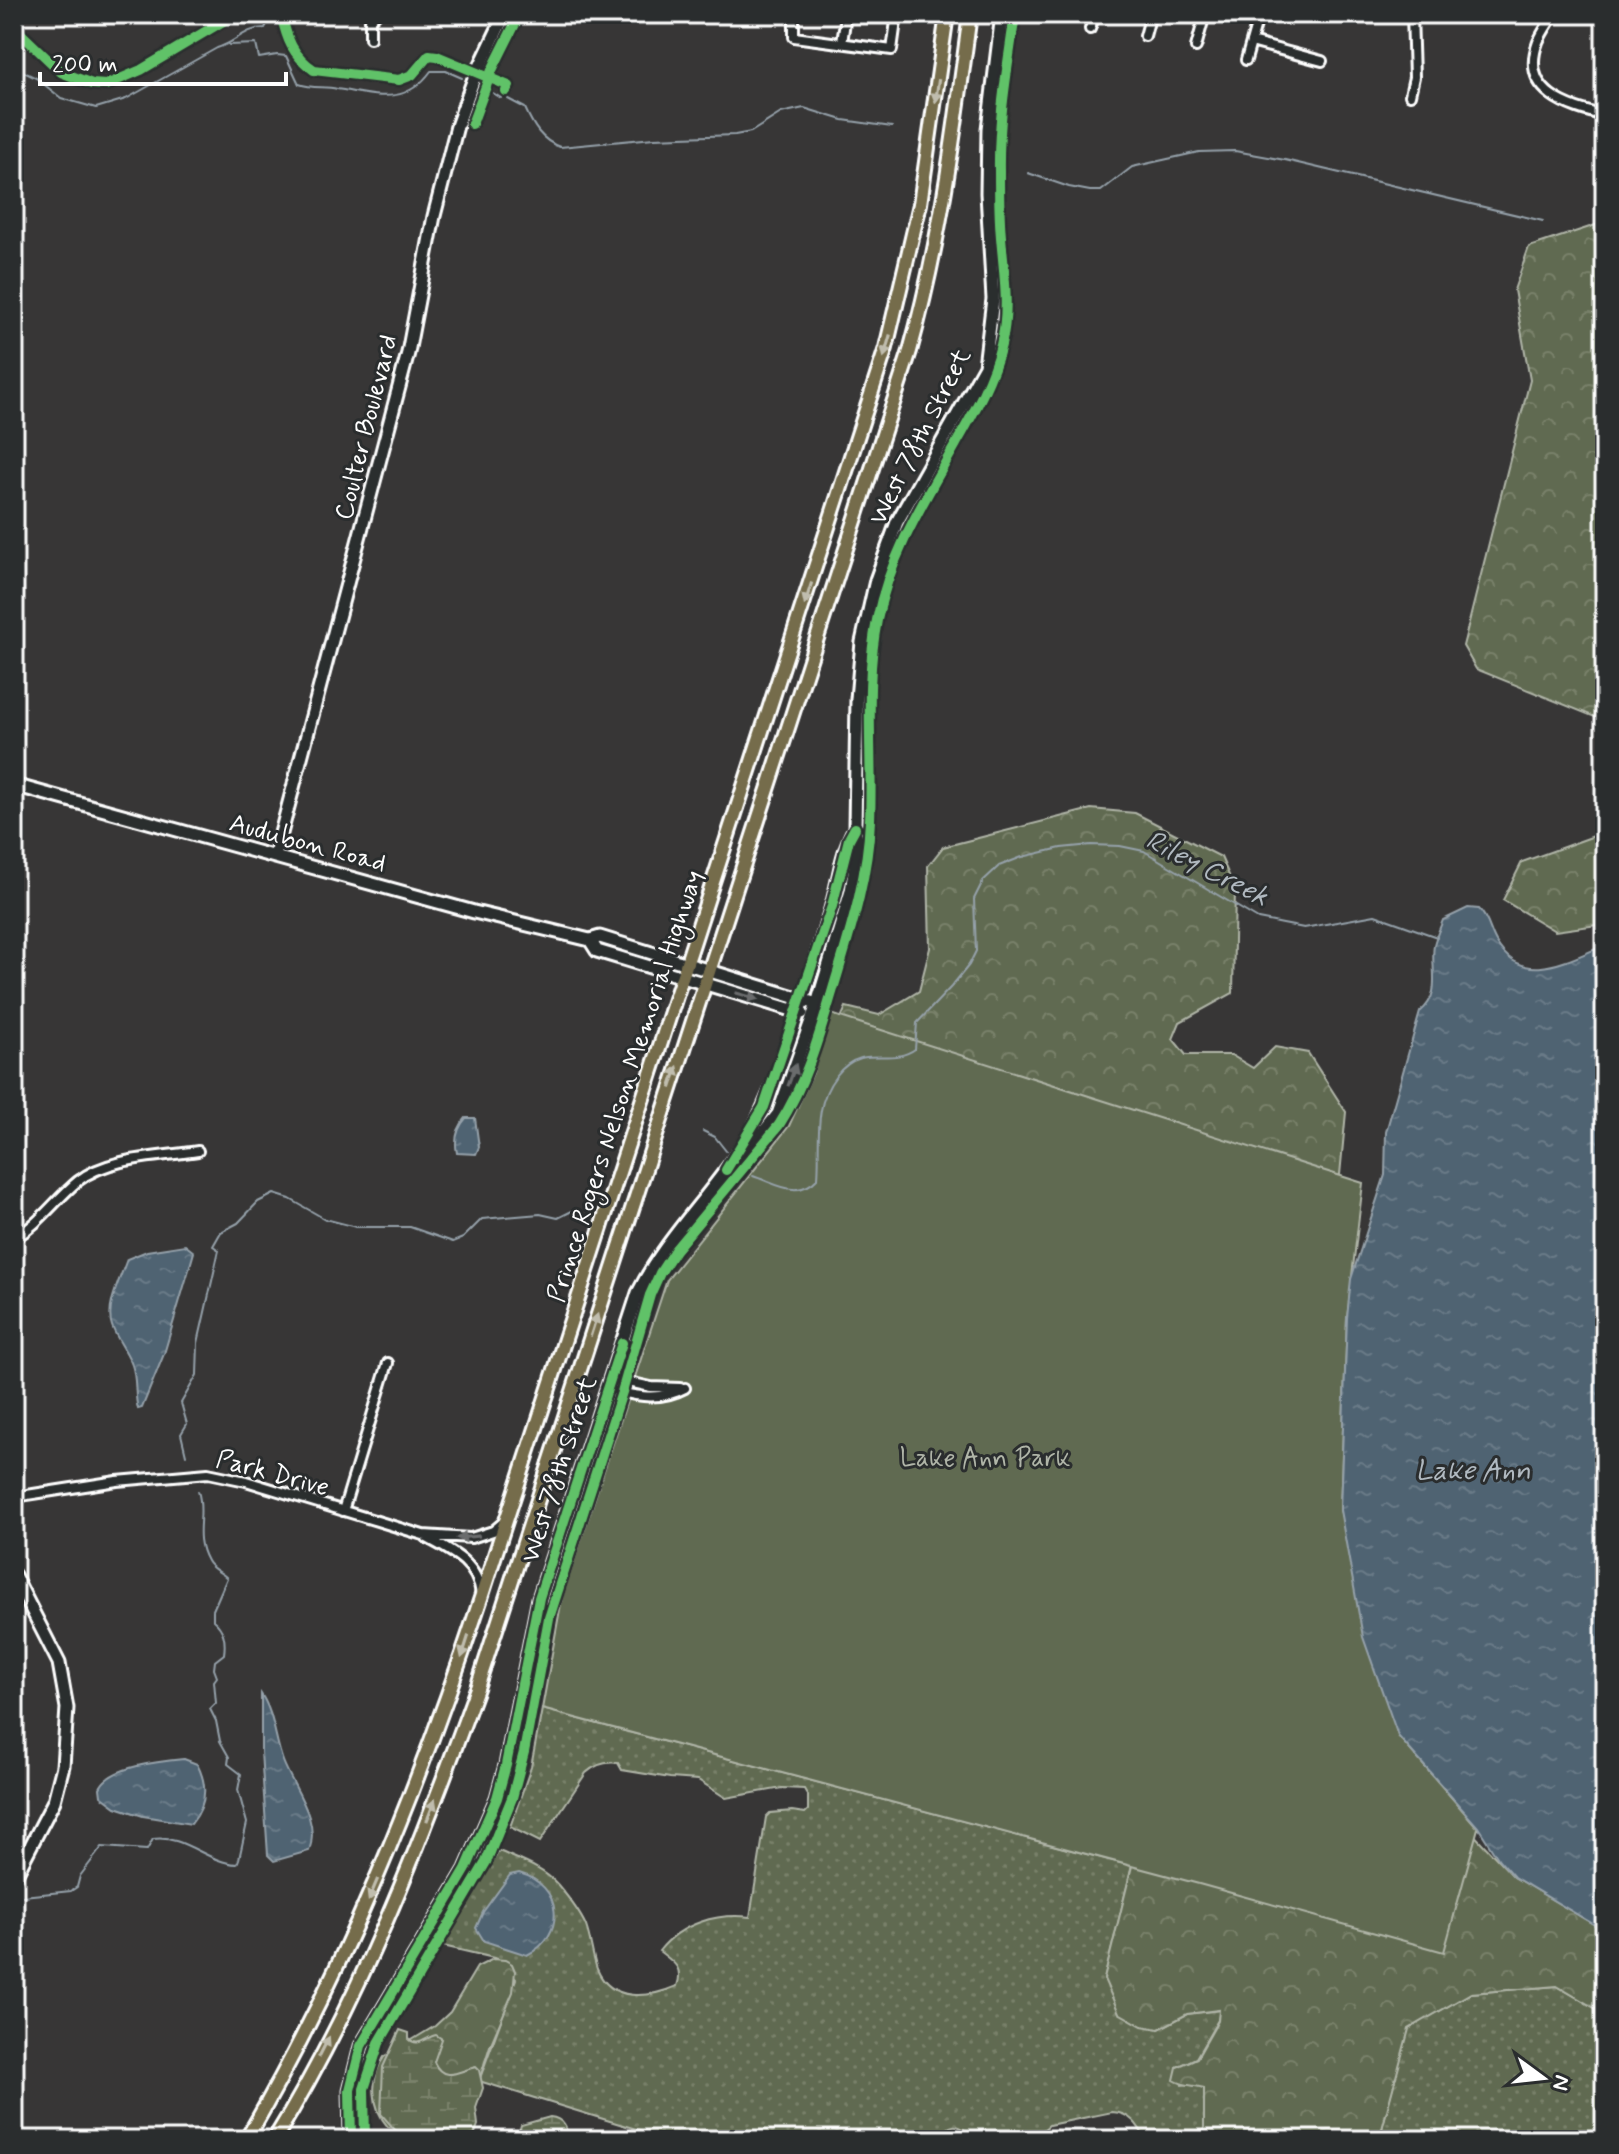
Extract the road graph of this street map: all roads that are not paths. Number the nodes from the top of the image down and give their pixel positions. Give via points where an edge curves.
1 (376, 14) edge
2 (505, 14) edge
3 (794, 14) edge
4 (846, 14) edge
5 (897, 14) edge
6 (947, 14) edge
7 (970, 14) edge
8 (1002, 14) edge
9 (1095, 14) edge
10 (1151, 14) edge
11 (1205, 14) edge
12 (1259, 14) edge
13 (1412, 14) edge
14 (1554, 14) edge
15 (1090, 29) dead end
16 (1145, 36) dead end
17 (370, 38) dead end
18 (1251, 42) junction
19 (842, 43) junction
20 (1196, 47) dead end
21 (1246, 60) dead end
22 (1322, 61) dead end
23 (1410, 95) dead end
24 (1605, 116) edge
25 (14, 785) edge
26 (855, 828) junction
27 (275, 856) junction
28 (590, 940) junction
29 (686, 962) junction
30 (710, 970) junction
31 (682, 976) junction
32 (705, 984) junction
33 (799, 1005) junction
34 (815, 1010) junction
35 (198, 1151) dead end
36 (734, 1160) junction
37 (14, 1239) edge
38 (388, 1363) dead end
39 (609, 1384) junction
40 (14, 1497) edge
41 (343, 1511) junction
42 (507, 1519) junction
43 (423, 1535) junction
44 (14, 1575) edge
45 (481, 1598) junction
46 (14, 1878) edge
47 (245, 2140) edge
48 (276, 2140) edge
49 (351, 2140) edge

1 - 17 street via 370,20
2 - 27 street, Coulter Boulevard via 457,126 405,365
3 - 19 street via 794,37
4 - 19 street
5 - 19 street via 892,50
6 -> 29 main road, Prince Rogers Nelson Memorial Highway via 925,173 897,310
7 - 30 main road, Prince Rogers Nelson Memorial Highway via 943,208 918,321
8 - 26 street, West 78th Street via 988,129 993,299 985,366 897,522 876,580 858,685
9 - 15 street
10 - 16 street
11 - 20 street
12 - 18 street
13 - 23 street via 1415,62
14 - 24 street via 1537,47 1537,77 1560,103
18 - 21 street
18 - 22 street
25 - 27 street, Audubon Road
26 - 33 street, West 78th Street
26 - 34 street, West 78th Street via 858,846 851,891
27 - 28 street, Audubon Road
28 - 29 street, Audubon Road via 600,937
28 - 31 street, Audubon Road via 597,951
29 - 30 street, Audubon Road
29 - 31 main road, Prince Rogers Nelson Memorial Highway
30 - 32 main road, Prince Rogers Nelson Memorial Highway
30 - 33 street, Audubon Road
31 - 32 street, Audubon Road
31 - 42 main road, Prince Rogers Nelson Memorial Highway
32 -> 33 street, Audubon Road
48 -> 32 main road, Prince Rogers Nelson Memorial Highway via 396,1896 472,1700
33 - 34 street, Audubon Road
33 - 36 street, West 78th Street via 764,1107
36 -> 34 street, West 78th Street via 744,1156 778,1114
35 - 37 street via 116,1162 81,1178
36 - 39 street, West 78th Street via 652,1265
38 - 41 street
39 - 39 street via 659,1397 685,1388 651,1387
39 - 49 street, West 78th Street via 536,1607 495,1807 466,1869 361,2046 350,2090
40 - 41 street, Park Drive via 208,1473
41 - 43 street, Park Drive
42 -> 43 street, Park Drive via 493,1531 471,1538
42 - 45 main road, Prince Rogers Nelson Memorial Highway
43 - 45 street, Park Drive via 470,1565
44 - 46 street via 59,1663 67,1708 63,1766 54,1801
45 -> 47 main road, Prince Rogers Nelson Memorial Highway via 433,1742 386,1859 324,1997

